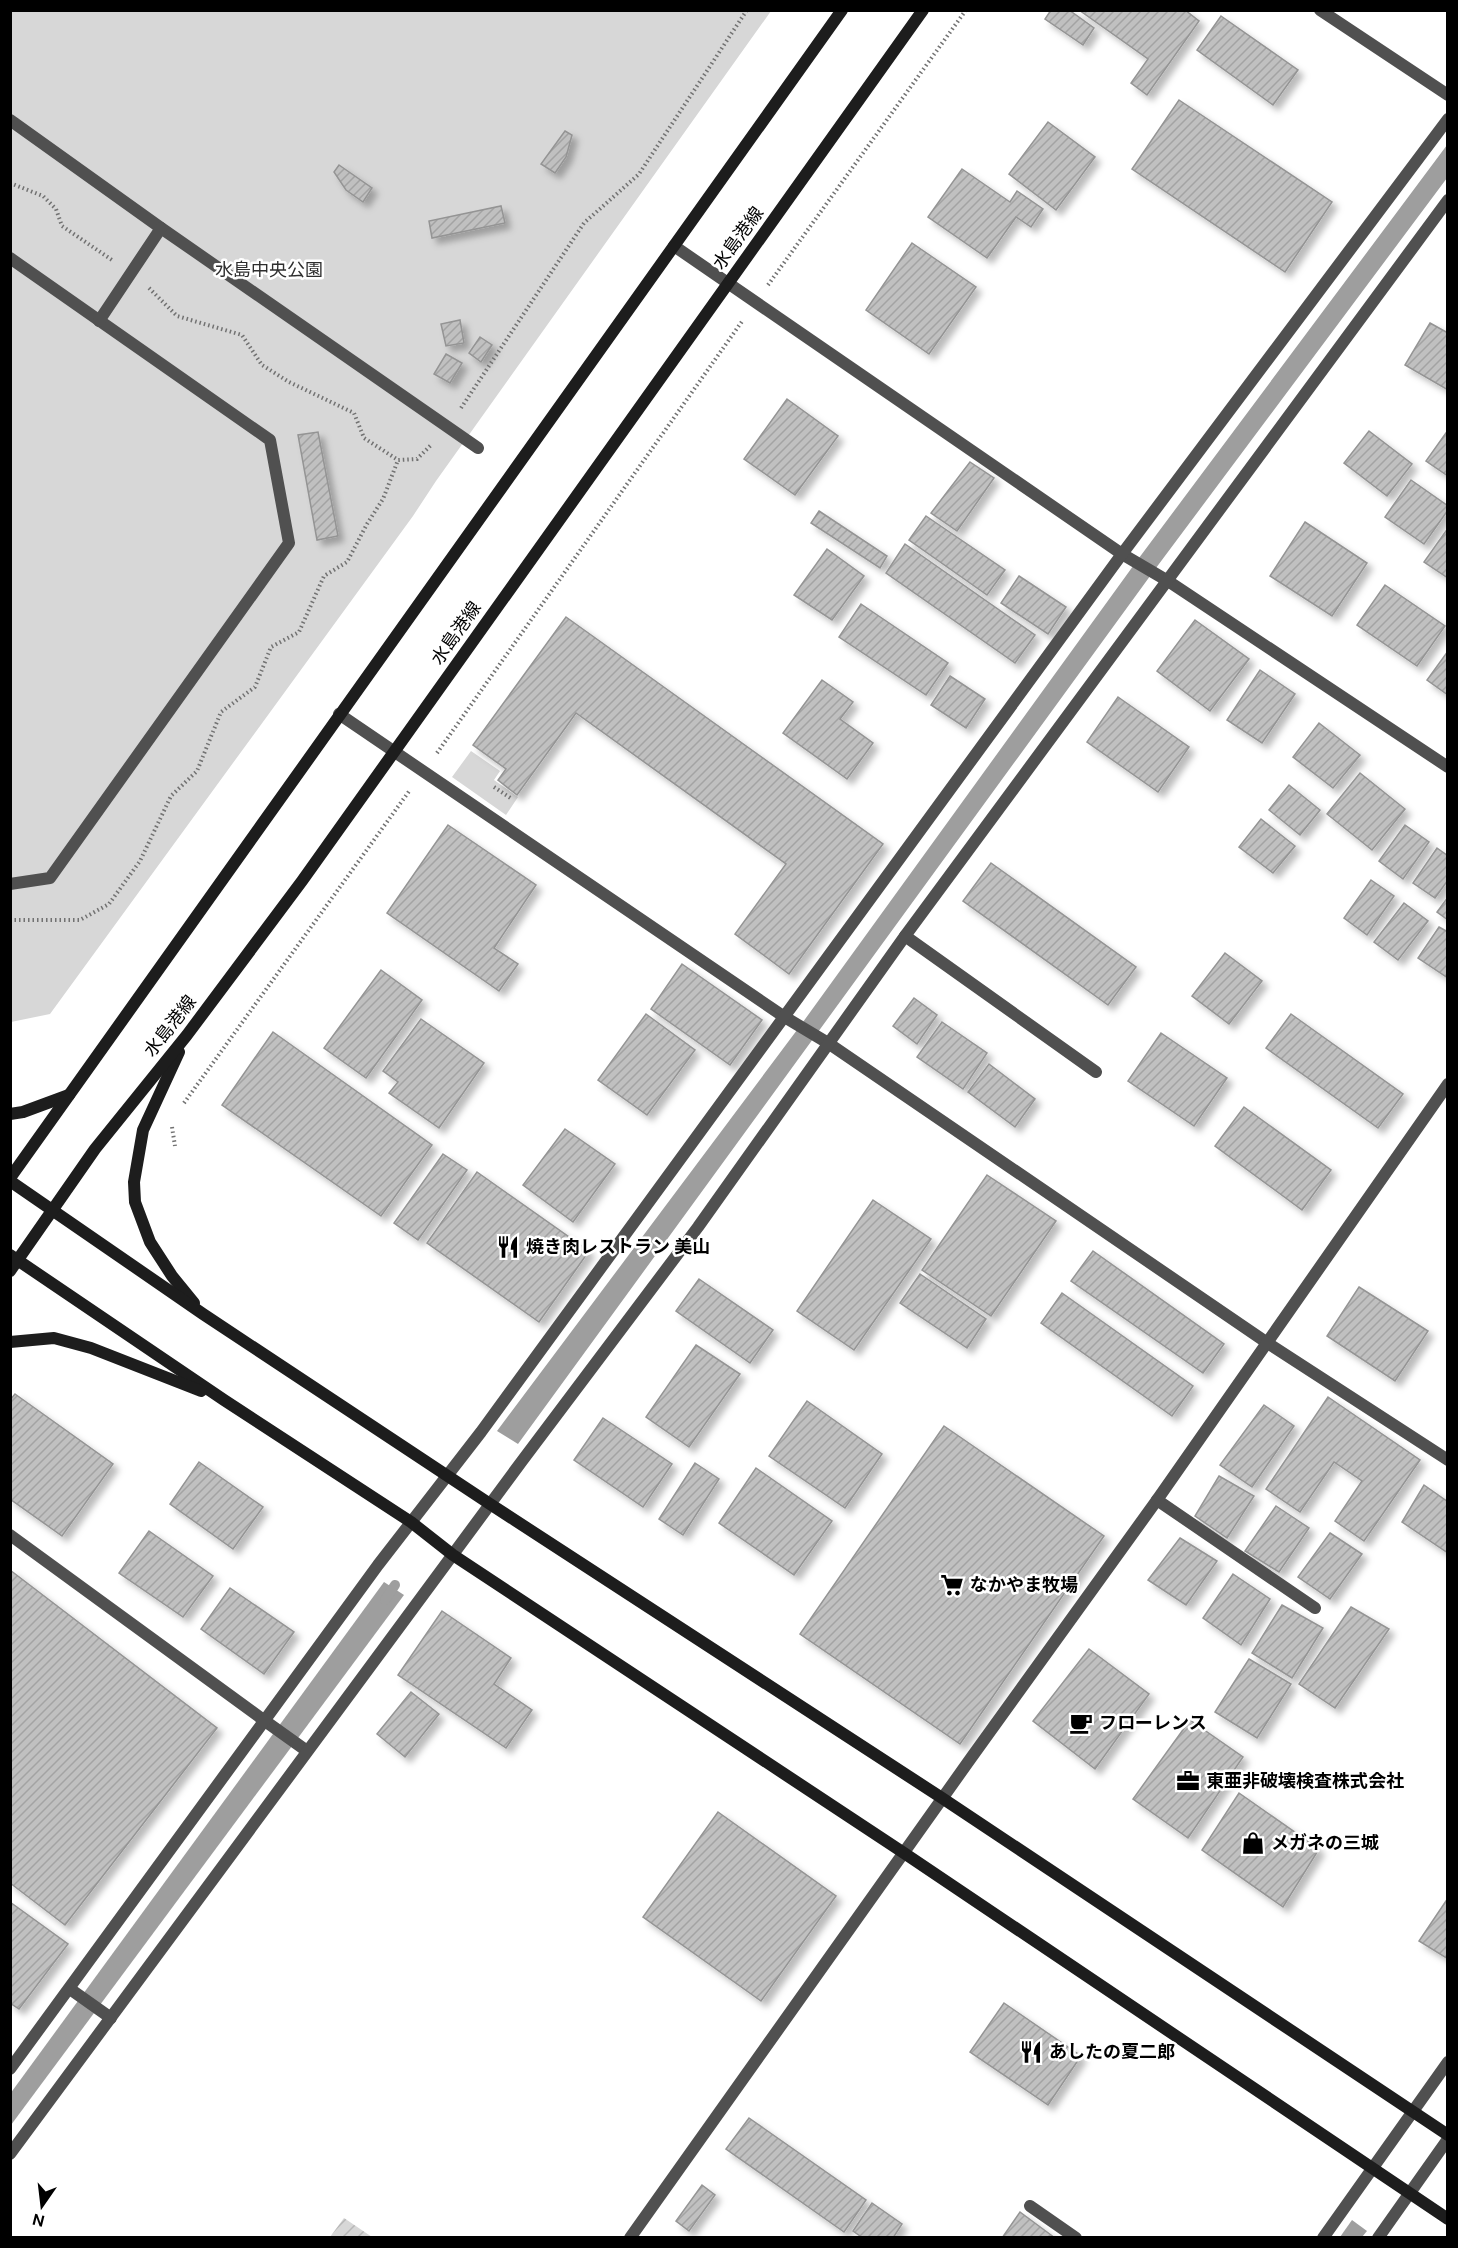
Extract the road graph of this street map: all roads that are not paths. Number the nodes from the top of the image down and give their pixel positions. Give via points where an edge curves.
1 (842, 10) edge
2 (923, 10) edge
3 (1320, 10) edge
4 (1448, 96) edge
5 (1448, 119) edge
6 (10, 120) edge
7 (1448, 200) edge
8 (161, 228) junction
9 (674, 246) junction
10 (10, 258) edge
11 (728, 283) junction
12 (99, 321) junction
13 (478, 448) dead end
14 (1122, 554) junction
15 (1168, 581) junction
16 (339, 714) junction
17 (393, 753) junction
18 (1448, 767) edge
19 (10, 884) edge
20 (905, 936) junction
21 (783, 1016) junction
22 (187, 1035) junction
23 (822, 1040) junction
24 (1096, 1072) dead end
25 (1448, 1084) edge
26 (70, 1095) junction
27 (10, 1114) edge
28 (10, 1180) edge
29 (52, 1210) junction
30 (13, 1262) edge
31 (203, 1314) junction
32 (10, 1342) edge
33 (1266, 1342) junction
34 (224, 1400) junction
35 (1448, 1460) edge
36 (447, 1475) junction
37 (1157, 1500) junction
38 (490, 1504) junction
39 (411, 1522) junction
40 (10, 1535) edge
41 (453, 1555) junction
42 (1315, 1608) dead end
43 (271, 1725) junction
44 (307, 1751) junction
45 (942, 1798) junction
46 (904, 1853) junction
47 (70, 1989) junction
48 (111, 2018) junction
49 (1448, 2062) edge
50 (10, 2069) edge
51 (1413, 2111) junction
52 (1448, 2137) edge
53 (10, 2154) edge
54 (1371, 2169) junction
55 (1409, 2194) junction
56 (1030, 2206) dead end
57 (1448, 2219) edge
58 (630, 2238) edge
59 (1076, 2238) edge
60 (1323, 2238) edge
61 (1378, 2238) edge

1 - 9 street
2 - 11 street, 水島港線
3 - 4 street
5 - 14 street
6 - 8 street
7 - 15 street
8 - 12 street
8 - 13 street
9 - 11 street
9 - 16 street
10 - 12 street
11 - 14 street
11 - 17 street, 水島港線
12 - 19 street via 270,440 289,543 50,878
14 - 15 street
14 - 21 street
15 - 18 street
15 - 20 street
16 - 17 street
16 - 26 street
17 - 21 street
17 - 22 street, 水島港線
20 - 23 street
20 - 24 street
21 - 23 street
21 - 36 street
22 - 29 street, 水島港線 via 95,1149
22 - 31 street via 143,1130 134,1182 135,1202 150,1242
23 - 33 street
23 - 38 street via 698,1227
25 - 33 street
26 - 27 street
26 - 28 street
28 - 29 street
29 - 30 street, 水島港線
29 - 31 street
30 - 34 street
31 - 36 street
32 - 34 street via 54,1338 91,1348
33 - 35 street
33 - 37 street
34 - 39 street
36 - 38 street
36 - 39 street
37 - 42 street
37 - 45 street
38 - 41 street
38 - 45 street
39 - 41 street
39 - 43 street
40 - 43 street
41 - 44 street
41 - 46 street
43 - 44 street
43 - 47 street
44 - 48 street
45 - 46 street
45 - 51 street
46 - 54 street
46 - 58 street
47 - 48 street
47 - 50 street
48 - 53 street
49 - 51 street
51 - 52 street
51 - 54 street
52 - 55 street
54 - 55 street
54 - 60 street
55 - 57 street
55 - 61 street
56 - 59 street

